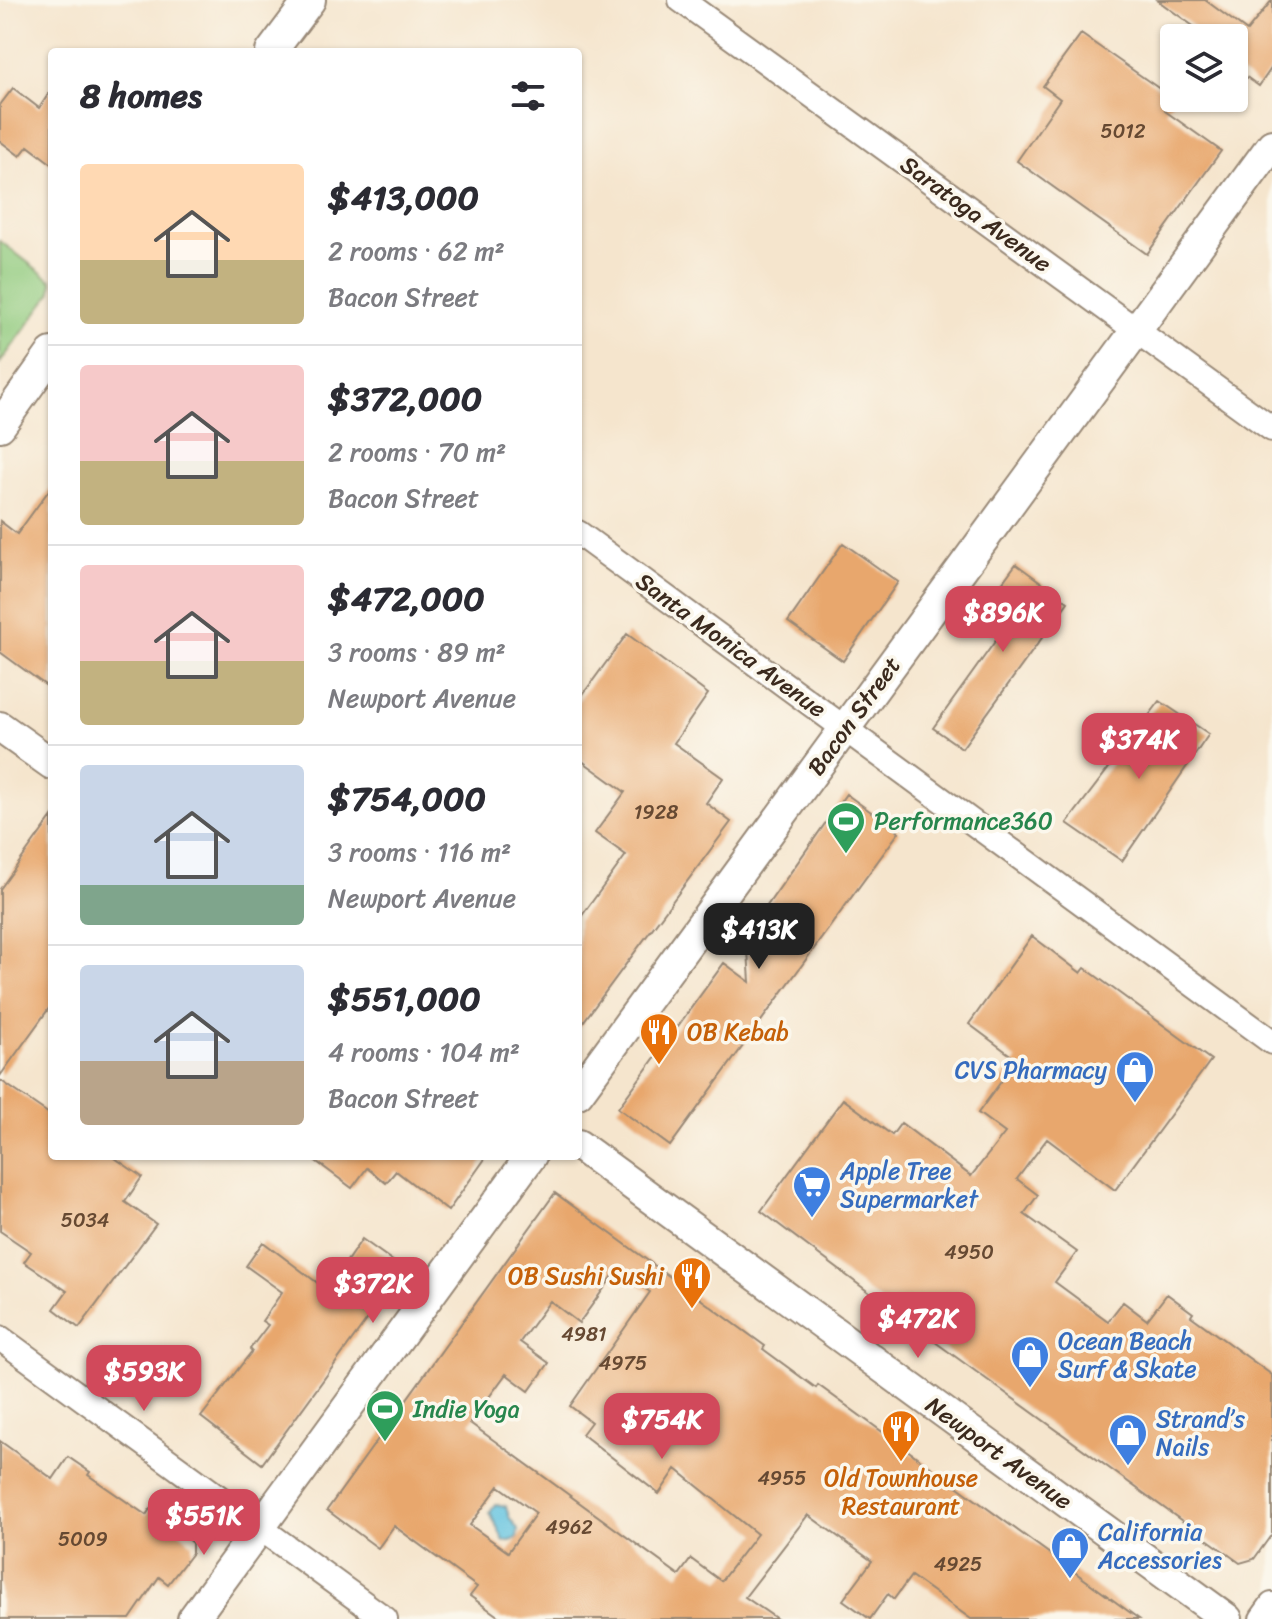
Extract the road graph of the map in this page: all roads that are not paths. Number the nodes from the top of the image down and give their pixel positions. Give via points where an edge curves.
1 (310, 0) edge
2 (681, 0) edge
3 (274, 48) edge
4 (1272, 145) edge
5 (1137, 331) junction
6 (48, 359) edge
7 (0, 426) edge
8 (1272, 429) edge
9 (582, 536) edge
10 (0, 727) edge
11 (845, 729) junction
12 (48, 761) edge
13 (1272, 1042) edge
14 (582, 1088) edge
15 (582, 1148) edge
16 (528, 1160) edge
17 (0, 1338) edge
18 (259, 1528) junction
19 (1272, 1605) edge
20 (193, 1619) edge
21 (385, 1619) edge
22 (1227, 1619) edge
23 (1262, 1619) edge

1 - 3 street
2 - 5 street, Saratoga Avenue
4 - 5 street, Bacon Street
5 - 8 street, Saratoga Avenue
5 - 11 street, Bacon Street
6 - 7 street
9 - 11 street, Santa Monica Avenue
10 - 12 street
11 - 13 street, Santa Monica Avenue
11 - 14 street, Bacon Street
15 - 22 street, Newport Avenue
16 - 18 street
17 - 18 street
18 - 20 street
18 - 21 street
19 - 23 street

